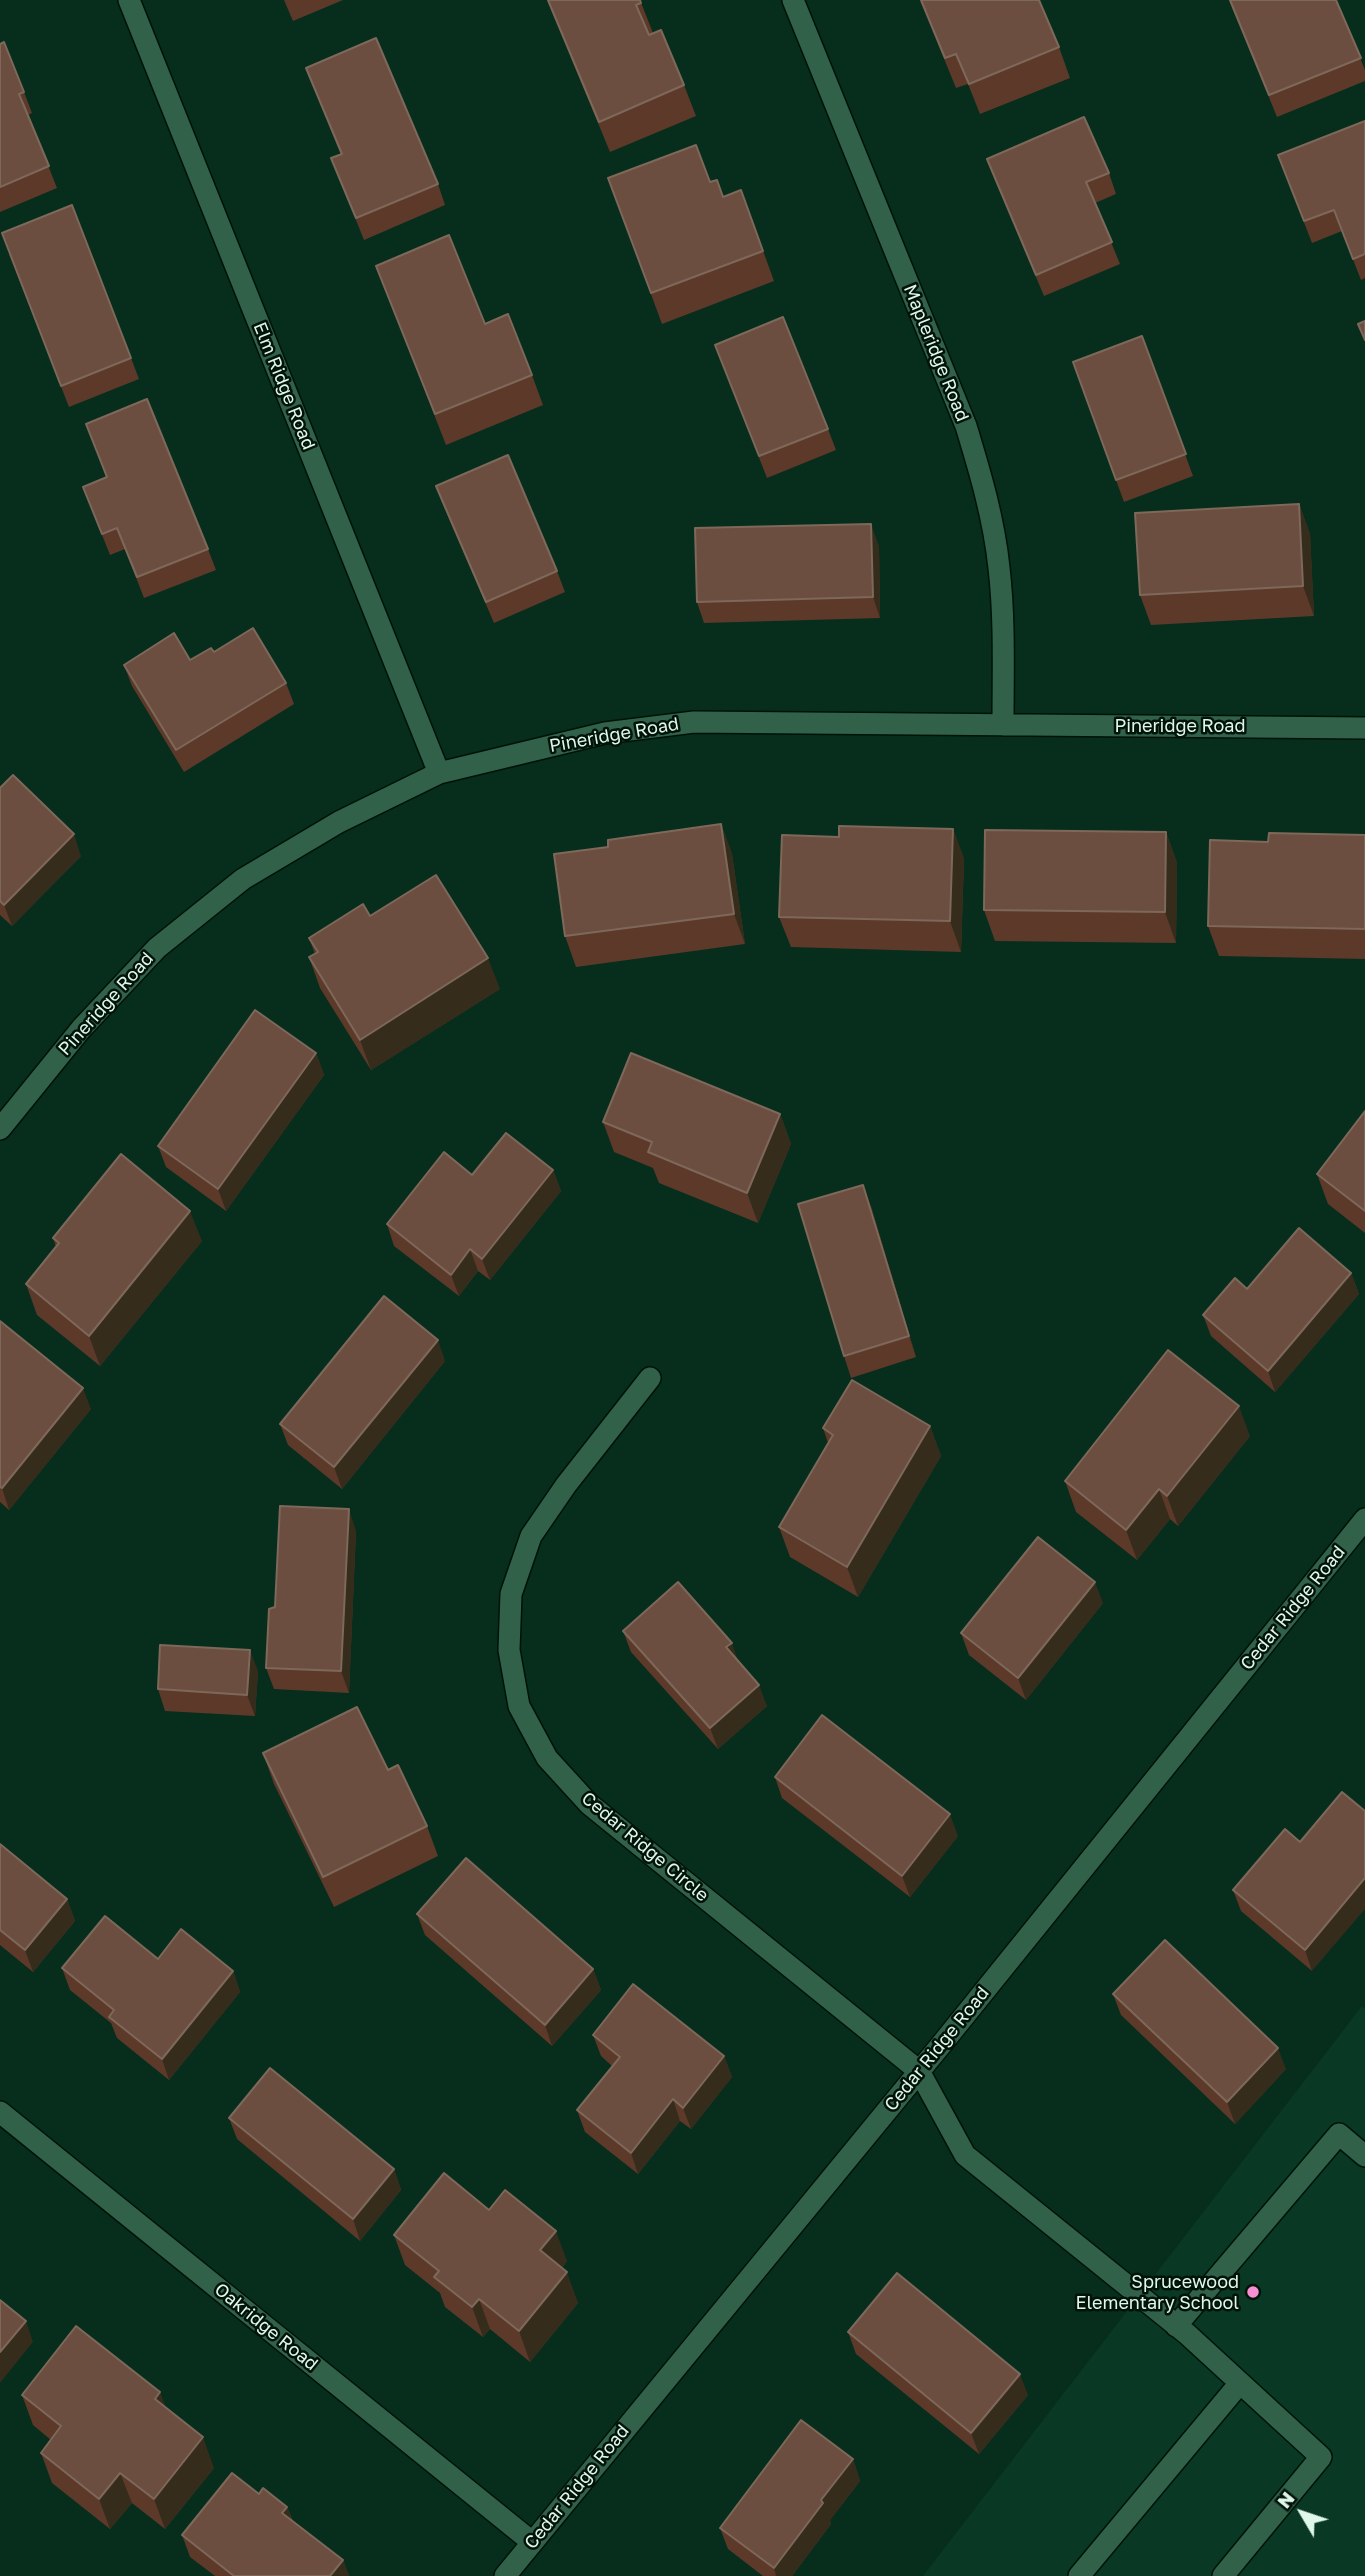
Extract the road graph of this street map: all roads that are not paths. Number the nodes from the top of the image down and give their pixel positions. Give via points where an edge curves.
1 (129, 0) edge
2 (793, 0) edge
3 (1003, 725) junction
4 (1365, 728) edge
5 (439, 773) junction
6 (0, 1129) edge
7 (650, 1378) dead end
8 (1365, 1519) edge
9 (919, 2071) junction
10 (0, 2112) edge
11 (1365, 2156) edge
12 (1176, 2326) junction
13 (1240, 2383) junction
14 (532, 2542) junction
15 (505, 2576) edge
16 (1079, 2576) edge
17 (1223, 2576) edge

1 - 5 street, Elm Ridge Road
2 - 3 street, Mapleridge Road via 966,426 987,495 999,568
3 - 4 street, Pineridge Road
3 - 5 street, Pineridge Road via 694,722 605,733
5 - 6 street, Pineridge Road via 338,822 243,879 157,948 81,1029
7 - 9 street, Cedar Ridge Circle via 531,1536 511,1594 509,1650 519,1706 547,1758 589,1804
8 - 9 street, Cedar Ridge Road
9 - 12 street via 965,2155
9 - 14 street, Cedar Ridge Road
10 - 14 street, Oakridge Road
11 - 12 street via 1339,2134
12 - 13 street
13 - 16 street
13 - 17 street via 1321,2457
14 - 15 street, Cedar Ridge Road

